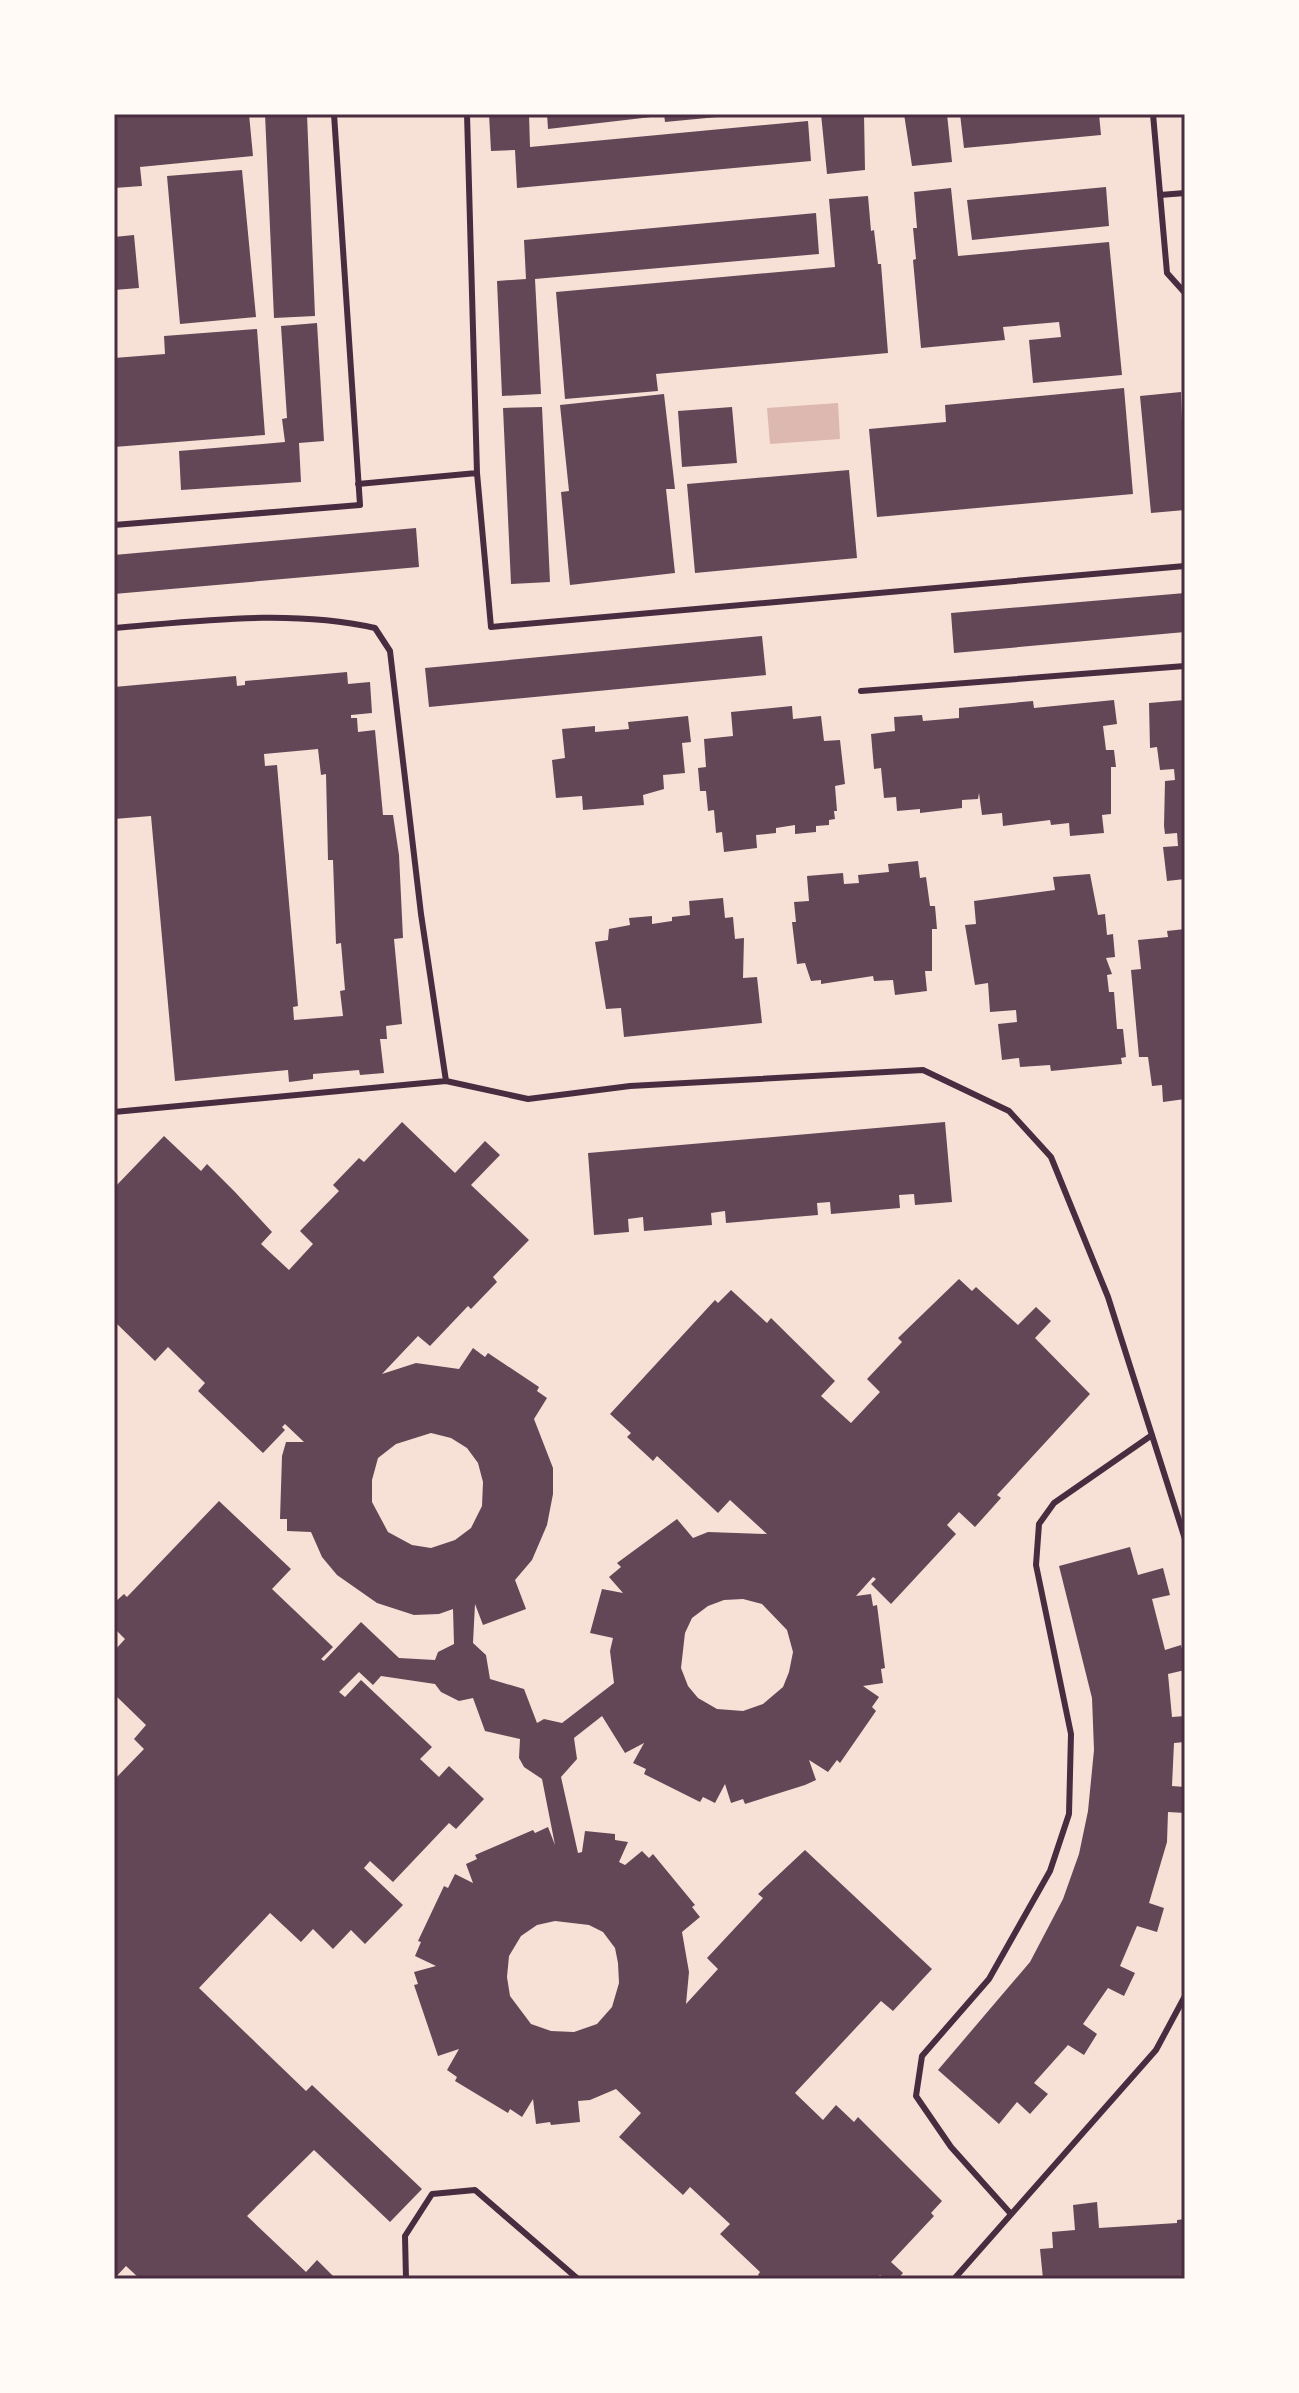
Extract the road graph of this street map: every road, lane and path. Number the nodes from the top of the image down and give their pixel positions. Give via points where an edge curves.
1 (334, 114) edge
2 (467, 114) edge
3 (1153, 114) edge
4 (1185, 193) edge
5 (1160, 195) junction
6 (1185, 293) edge
7 (477, 473) junction
8 (358, 484) junction
9 (114, 525) edge
10 (1185, 566) edge
11 (114, 628) edge
12 (1185, 666) edge
13 (861, 691) dead end
14 (446, 1081) junction
15 (114, 1112) edge
16 (1152, 1435) junction
17 (1185, 1539) edge
18 (1185, 1996) edge
19 (1011, 2214) junction
20 (406, 2279) edge
21 (578, 2279) edge
22 (954, 2279) edge

1 - 8 lane
2 - 7 lane
3 - 5 lane
4 - 5 lane
5 - 6 lane via 1167,273
7 - 8 lane
7 - 10 lane via 491,627
8 - 9 lane via 360,505
11 - 14 lane via 239,617 375,628 390,651
12 - 13 lane
14 - 15 lane
14 - 16 lane via 528,1099 630,1086 923,1070 1009,1111 1051,1157 1108,1297
16 - 17 lane
16 - 19 lane via 1054,1503 1039,1524 1036,1565 1071,1734 1069,1814 1050,1871 989,1979 922,2056 916,2096 951,2147
18 - 19 lane via 1156,2050
19 - 22 lane
20 - 21 lane via 405,2236 432,2194 475,2190

